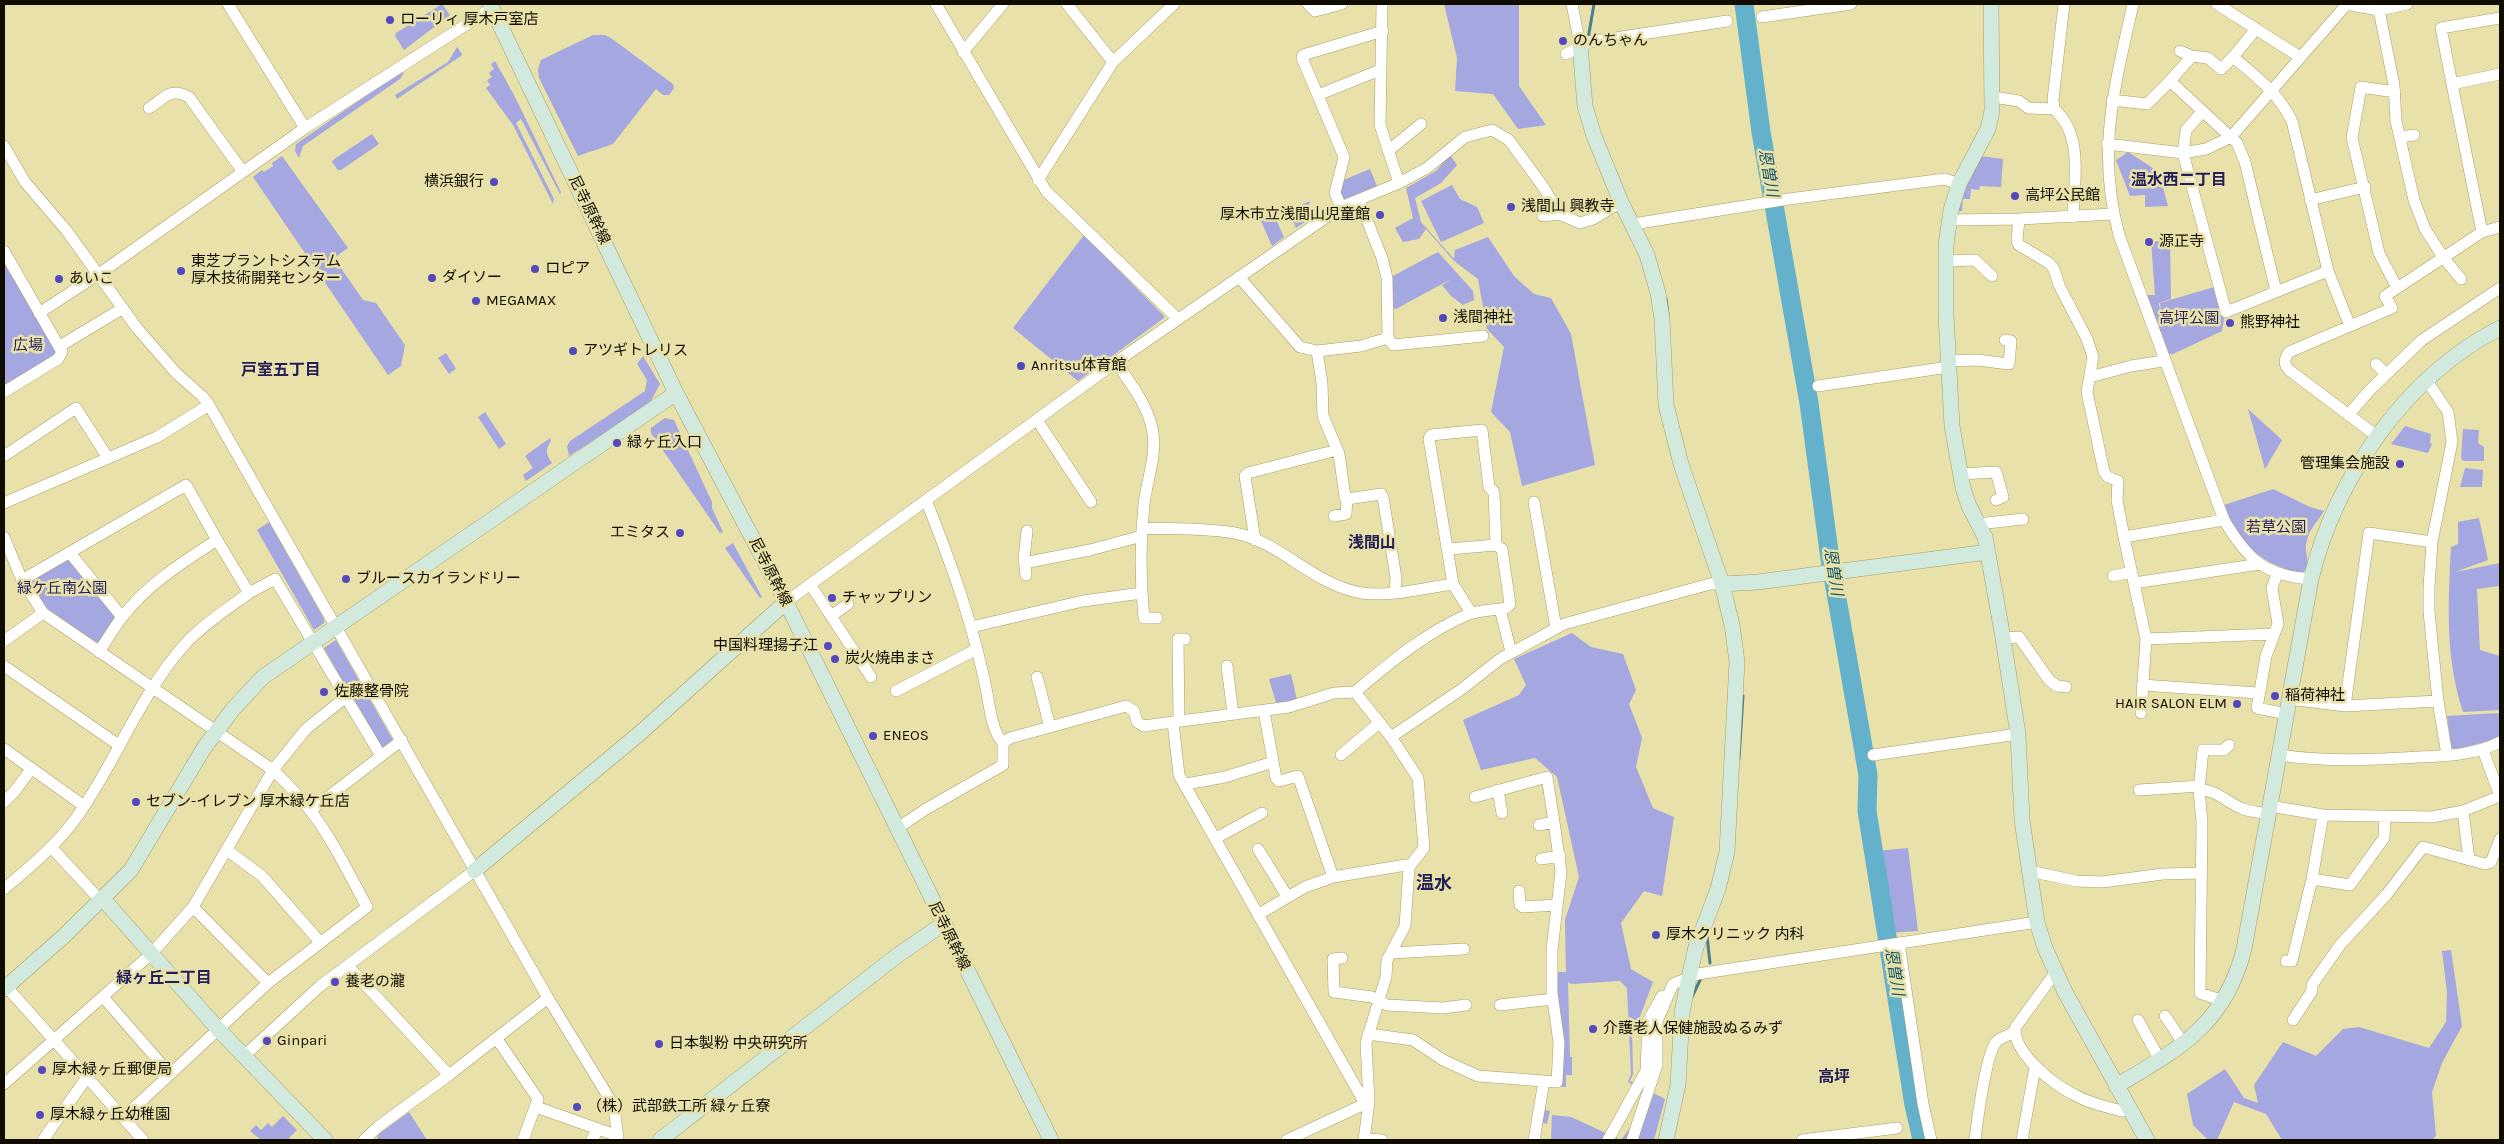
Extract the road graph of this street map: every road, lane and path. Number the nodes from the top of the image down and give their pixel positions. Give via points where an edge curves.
1 (228, 4) edge
2 (936, 4) edge
3 (1003, 4) edge
4 (1067, 4) edge
5 (1174, 4) edge
6 (1308, 4) edge
7 (1342, 4) edge
8 (1382, 4) edge
9 (1572, 4) edge
10 (1851, 4) edge
11 (1991, 4) edge
12 (2064, 4) edge
13 (2133, 4) edge
14 (2217, 4) edge
15 (2346, 4) edge
16 (2407, 4) edge
17 (494, 5) edge
18 (2379, 10) junction
19 (1762, 17) dead end
20 (2500, 18) edge
21 (1727, 21) dead end
22 (2256, 29) junction
23 (1383, 31) junction
24 (1580, 45) junction
25 (2180, 51) dead end
26 (963, 52) junction
27 (1566, 54) dead end
28 (2192, 56) junction
29 (2233, 57) junction
30 (2300, 57) junction
31 (1113, 62) junction
32 (1380, 70) junction
33 (2500, 74) edge
34 (2170, 81) junction
35 (2452, 84) junction
36 (2273, 90) junction
37 (2395, 92) junction
38 (1318, 95) junction
39 (1993, 97) junction
40 (2112, 100) junction
41 (149, 107) dead end
42 (2054, 109) junction
43 (2202, 111) junction
44 (1421, 124) dead end
45 (305, 128) junction
46 (2414, 135) dead end
47 (2231, 137) junction
48 (2400, 137) junction
49 (2108, 144) junction
50 (4, 146) edge
51 (1388, 151) junction
52 (2183, 153) junction
53 (243, 172) junction
54 (1038, 180) junction
55 (1399, 183) junction
56 (1959, 184) junction
57 (2365, 187) junction
58 (1359, 200) junction
59 (2310, 200) junction
60 (1621, 202) junction
61 (1341, 207) junction
62 (1559, 214) junction
63 (2114, 214) junction
64 (1543, 216) dead end
65 (2073, 217) junction
66 (2019, 219) junction
67 (1950, 220) junction
68 (1633, 224) junction
69 (2500, 227) edge
70 (2482, 232) junction
71 (4, 252) edge
72 (2443, 257) junction
73 (1945, 261) junction
74 (2328, 271) junction
75 (99, 274) junction
76 (1992, 276) dead end
77 (1239, 277) junction
78 (2461, 278) dead end
79 (2397, 288) junction
80 (2500, 288) edge
81 (2276, 291) junction
82 (123, 308) junction
83 (39, 313) junction
84 (1178, 319) junction
85 (2350, 326) junction
86 (2500, 328) edge
87 (1483, 336) dead end
88 (1388, 338) junction
89 (2012, 341) dead end
90 (60, 346) junction
91 (1316, 351) junction
92 (2164, 361) junction
93 (1116, 362) junction
94 (1949, 364) junction
95 (2376, 364) dead end
96 (2386, 374) junction
97 (2090, 377) junction
98 (2428, 381) junction
99 (1818, 386) dead end
100 (4, 392) edge
101 (676, 393) junction
102 (209, 405) junction
103 (2348, 415) junction
104 (1037, 420) junction
105 (2378, 437) junction
106 (1337, 450) junction
107 (4, 456) edge
108 (108, 458) junction
109 (1960, 474) junction
110 (2002, 498) dead end
111 (1347, 499) junction
112 (926, 500) junction
113 (1091, 502) dead end
114 (1534, 502) dead end
115 (4, 503) edge
116 (1334, 516) dead end
117 (2023, 519) dead end
118 (2224, 520) junction
119 (1978, 524) junction
120 (1027, 531) dead end
121 (1142, 532) junction
122 (2124, 536) junction
123 (4, 537) edge
124 (217, 540) junction
125 (1255, 540) junction
126 (2432, 542) junction
127 (1496, 545) junction
128 (1449, 549) junction
129 (1988, 552) junction
130 (70, 553) junction
131 (2260, 564) junction
132 (2277, 574) junction
133 (2114, 576) dead end
134 (2133, 577) junction
135 (2311, 579) junction
136 (22, 580) junction
137 (810, 584) junction
138 (1453, 584) junction
139 (1722, 584) junction
140 (1395, 592) junction
141 (248, 593) junction
142 (1142, 593) junction
143 (786, 602) junction
144 (2359, 603) junction
145 (848, 604) dead end
146 (2371, 605) dead end
147 (1500, 609) junction
148 (43, 613) junction
149 (1471, 613) junction
150 (831, 616) junction
151 (122, 617) junction
152 (1157, 618) dead end
153 (337, 626) junction
154 (972, 627) junction
155 (1556, 628) junction
156 (2274, 634) junction
157 (1185, 638) dead end
158 (2002, 638) junction
159 (2146, 639) junction
160 (4, 641) edge
161 (314, 642) junction
162 (977, 649) junction
163 (99, 652) junction
164 (1511, 652) junction
165 (4, 666) edge
166 (1227, 666) dead end
167 (871, 677) dead end
168 (1037, 677) dead end
169 (901, 685) dead end
170 (2142, 685) junction
171 (2066, 687) dead end
172 (154, 688) junction
173 (1355, 692) junction
174 (2258, 693) junction
175 (346, 697) junction
176 (2438, 701) junction
177 (2345, 706) junction
178 (2288, 707) junction
179 (1264, 711) junction
180 (2141, 713) dead end
181 (1233, 714) junction
182 (1176, 721) junction
183 (1379, 723) junction
184 (1050, 727) junction
185 (216, 731) junction
186 (2018, 734) junction
187 (1391, 737) junction
188 (402, 740) junction
189 (2500, 742) edge
190 (1004, 743) junction
191 (2229, 745) dead end
192 (120, 746) junction
193 (4, 749) edge
194 (2483, 750) junction
195 (2280, 754) junction
196 (1341, 755) dead end
197 (1874, 755) dead end
198 (2447, 755) junction
199 (381, 756) junction
200 (1273, 762) junction
201 (31, 769) junction
202 (273, 770) junction
203 (1186, 784) junction
204 (2199, 788) junction
205 (1498, 790) junction
206 (2139, 790) dead end
207 (2500, 796) edge
208 (1475, 797) dead end
209 (4, 802) edge
210 (84, 806) junction
211 (311, 810) junction
212 (2269, 810) junction
213 (2463, 811) junction
214 (1262, 813) dead end
215 (1502, 813) dead end
216 (2323, 816) junction
217 (2385, 818) junction
218 (1554, 822) junction
219 (1539, 825) dead end
220 (896, 829) junction
221 (1216, 838) junction
222 (2500, 839) edge
223 (52, 848) junction
224 (1258, 849) dead end
225 (227, 850) junction
226 (1560, 856) junction
227 (1540, 859) dead end
228 (2469, 860) junction
229 (1409, 867) junction
230 (474, 871) junction
231 (2029, 871) junction
232 (2201, 872) junction
233 (1333, 877) junction
234 (2312, 879) junction
235 (4, 889) edge
236 (1519, 891) dead end
237 (1287, 896) junction
238 (102, 900) junction
239 (1557, 906) junction
240 (193, 907) junction
241 (1259, 914) junction
242 (2038, 922) junction
243 (943, 924) junction
244 (320, 942) junction
245 (1899, 943) junction
246 (1458, 952) dead end
247 (152, 953) junction
248 (1391, 953) junction
249 (1333, 959) dead end
250 (2286, 961) dead end
251 (348, 966) junction
252 (2055, 973) junction
253 (1689, 977) junction
254 (268, 983) junction
255 (1672, 985) junction
256 (5, 987) edge
257 (103, 997) junction
258 (548, 998) junction
259 (1553, 999) junction
260 (1379, 1001) junction
261 (2223, 1001) junction
262 (1466, 1005) dead end
263 (1500, 1005) dead end
264 (2165, 1016) dead end
265 (2138, 1020) dead end
266 (2294, 1020) dead end
267 (219, 1030) junction
268 (2015, 1032) junction
269 (1368, 1034) junction
270 (497, 1039) junction
271 (54, 1040) junction
272 (2184, 1044) junction
273 (244, 1056) junction
274 (2160, 1060) junction
275 (2035, 1067) junction
276 (170, 1074) junction
277 (449, 1075) junction
278 (86, 1077) junction
279 (1544, 1081) junction
280 (4, 1084) edge
281 (2116, 1086) junction
282 (1369, 1102) junction
283 (536, 1107) junction
284 (2129, 1109) junction
285 (123, 1118) junction
286 (1897, 1128) dead end
287 (598, 1129) junction
288 (618, 1138) edge
289 (43, 1140) edge
290 (143, 1140) edge
291 (325, 1140) edge
292 (364, 1140) edge
293 (523, 1140) edge
294 (592, 1140) edge
295 (660, 1140) edge
296 (1051, 1140) edge
297 (1287, 1140) edge
298 (1365, 1140) edge
299 (1382, 1140) edge
300 (1534, 1140) edge
301 (1608, 1140) edge
302 (1632, 1140) edge
303 (1666, 1140) edge
304 (1802, 1140) edge
305 (1931, 1140) edge
306 (1975, 1140) edge
307 (2022, 1140) edge
308 (2147, 1140) edge

1 - 45 street
2 - 26 street
3 - 26 street
4 - 31 street
5 - 31 street
6 - 7 street via 1315,11
8 - 23 street
9 - 24 street
10 - 19 street
11 - 39 street
12 - 42 street
13 - 40 street via 2132,34
14 - 22 street
15 - 18 street
15 - 30 street
16 - 18 street
17 - 45 street
17 - 101 street, 尼寺原幹線
18 - 37 street
20 - 35 street via 2441,28
21 - 24 street
22 - 29 street
22 - 30 street
23 - 32 street
23 - 38 street via 1303,55
24 - 27 street
24 - 60 street via 1585,106
25 - 28 street
26 - 54 street
28 - 29 street via 2208,58 2221,69
28 - 34 street
29 - 36 street
30 - 36 street
31 - 54 street
32 - 38 street
32 - 51 street via 1380,125
33 - 35 street
34 - 40 street via 2147,104
34 - 43 street
35 - 70 street
36 - 47 street
36 - 59 street via 2292,121
37 - 48 street
37 - 57 street via 2361,87 2352,138
38 - 61 street via 1344,157 1334,193
39 - 42 street via 2019,101 2028,108
39 - 56 street via 1988,129
40 - 49 street
41 - 53 street via 173,92 190,97 208,131
42 - 65 street via 2063,117 2074,147
43 - 47 street
43 - 52 street via 2186,130
44 - 51 street
45 - 53 street
46 - 48 street
47 - 52 street via 2206,149
47 - 81 street via 2245,162
48 - 72 street via 2414,200 2425,229
49 - 52 street
49 - 63 street
50 - 75 street via 25,182
51 - 55 street
52 - 81 street via 2226,312
53 - 75 street
54 - 84 street
55 - 58 street
55 - 62 street via 1426,168 1465,137 1492,130 1509,140
56 - 67 street
56 - 68 street via 1944,179
57 - 59 street
57 - 79 street via 2379,253
58 - 61 street
58 - 88 street via 1387,278
59 - 74 street
60 - 62 street via 1594,219 1580,223
60 - 68 street
61 - 77 street
62 - 64 street
63 - 65 street
63 - 92 street
65 - 66 street
66 - 67 street
66 - 97 street via 2019,245 2054,269 2087,339 2093,357
67 - 73 street
68 - 139 street via 1647,255 1658,293 1666,405 1681,464
69 - 70 street
70 - 72 street
71 - 83 street
72 - 78 street
72 - 79 street
73 - 76 street via 1975,260
73 - 94 street
74 - 81 street
74 - 85 street
75 - 82 street
75 - 83 street
77 - 84 street
77 - 91 street via 1300,347
79 - 85 street via 2385,296 2392,308
80 - 96 street via 2422,340
82 - 90 street
82 - 102 street via 170,365
83 - 90 street
84 - 93 street
85 - 103 street via 2289,352 2285,359 2289,370
86 - 98 street via 2465,349
87 - 88 street via 1394,345
88 - 91 street via 1361,346
89 - 94 street via 2008,364 1976,360
90 - 100 street via 62,352 58,359
91 - 106 street via 1322,383 1323,416
92 - 97 street
92 - 118 street
93 - 104 street
93 - 121 street via 1146,407 1153,430 1154,449
94 - 99 street
94 - 109 street via 1952,426
95 - 96 street
96 - 103 street
97 - 122 street via 2087,392 2090,415 2104,472 2118,481 2117,500
98 - 105 street
98 - 126 street via 2448,412 2452,442
101 - 143 street, 尼寺原幹線
101 - 153 street
102 - 108 street via 160,435
102 - 153 street
103 - 105 street
104 - 112 street
104 - 113 street
105 - 135 street via 2340,498 2319,547
106 - 111 street
106 - 125 street via 1245,476
107 - 108 street via 76,408
108 - 115 street
109 - 110 street via 1996,472
109 - 119 street
111 - 116 street via 1346,514
111 - 140 street via 1381,494 1383,497 1396,578
112 - 137 street
112 - 154 street via 952,564
114 - 155 street
117 - 119 street
118 - 122 street
118 - 131 street via 2243,550
119 - 129 street
120 - 121 street via 1025,569 1076,548
121 - 125 street via 1235,533
121 - 142 street
122 - 134 street
123 - 136 street
124 - 130 street via 186,485
124 - 141 street
124 - 151 street via 160,578
125 - 140 street via 1330,582 1362,593
126 - 144 street via 2369,533
126 - 176 street via 2429,612
127 - 128 street
127 - 128 street via 1494,492 1489,487 1482,430 1431,434 1429,439
127 - 147 street via 1502,549 1510,604
128 - 138 street
129 - 139 street
129 - 158 street
130 - 136 street
130 - 151 street
131 - 132 street
131 - 134 street
132 - 135 street
132 - 156 street via 2272,588 2278,624
133 - 134 street
134 - 159 street
135 - 178 street
136 - 148 street
137 - 143 street
137 - 150 street
138 - 140 street
138 - 149 street
139 - 155 street via 1710,584
139 - 253 street via 1737,662 1727,852
141 - 161 street via 274,579
141 - 172 street via 186,644
142 - 152 street via 1144,618
142 - 154 street via 1083,601
143 - 220 street, 尼寺原幹線
143 - 230 street via 638,734
144 - 146 street
144 - 177 street
145 - 150 street
147 - 149 street
147 - 164 street
148 - 160 street
148 - 163 street
149 - 173 street via 1436,629
150 - 167 street
151 - 163 street
153 - 161 street
153 - 188 street
154 - 162 street
155 - 164 street
156 - 159 street
156 - 174 street
157 - 182 street via 1178,639
158 - 171 street via 2020,637 2049,680 2057,686
158 - 186 street
159 - 170 street
161 - 175 street
161 - 185 street via 263,677
162 - 169 street via 947,659
162 - 190 street via 992,717
163 - 172 street
164 - 187 street
165 - 192 street
166 - 181 street
168 - 184 street
170 - 174 street
170 - 180 street
172 - 185 street
172 - 192 street
173 - 179 street via 1334,693 1289,708
173 - 183 street
174 - 178 street via 2257,708
175 - 199 street
175 - 202 street via 306,729
176 - 177 street
176 - 198 street
177 - 178 street
178 - 195 street
179 - 181 street
179 - 200 street
181 - 182 street
182 - 184 street via 1144,726 1137,722 1134,711 1126,706
182 - 203 street via 1179,775
183 - 187 street
183 - 196 street
184 - 190 street via 1010,738
185 - 202 street
185 - 238 street via 131,870
186 - 197 street
186 - 231 street via 2022,820
187 - 229 street via 1418,778 1424,848
188 - 199 street
188 - 230 street
189 - 194 street
190 - 220 street via 1003,766
191 - 204 street via 2224,750 2203,750
192 - 210 street
193 - 201 street
194 - 198 street
194 - 207 street
195 - 198 street via 2323,761
195 - 212 street
199 - 211 street
200 - 203 street
200 - 233 street via 1279,781 1298,776
201 - 209 street
201 - 210 street
202 - 211 street
202 - 225 street
203 - 221 street
204 - 206 street
204 - 212 street via 2226,797 2241,808
204 - 232 street
205 - 208 street
205 - 215 street
205 - 218 street via 1546,777
207 - 213 street
210 - 223 street
211 - 244 street via 366,907
212 - 216 street
212 - 261 street via 2238,974
213 - 217 street via 2432,817
213 - 228 street
214 - 221 street
216 - 217 street
216 - 234 street
217 - 234 street via 2384,838 2350,885
218 - 219 street
218 - 226 street
220 - 243 street, 尼寺原幹線
221 - 241 street
222 - 228 street via 2491,862 2485,864
223 - 235 street
223 - 238 street
224 - 237 street
225 - 240 street
225 - 244 street via 262,876
226 - 227 street
226 - 239 street
228 - 266 street via 2423,847 2323,968
229 - 233 street
229 - 248 street via 1405,926
230 - 251 street
230 - 258 street
231 - 232 street via 2076,881 2102,882
231 - 242 street
232 - 261 street via 2200,994
233 - 237 street
234 - 250 street via 2292,961
236 - 239 street via 1520,905 1524,907
237 - 241 street
238 - 247 street
238 - 256 street
239 - 259 street via 1552,950
240 - 247 street
240 - 254 street
241 - 282 street via 1362,1098
242 - 245 street
242 - 252 street
243 - 295 street via 898,954
243 - 296 street, 尼寺原幹線
244 - 254 street
245 - 253 street
245 - 305 street
246 - 248 street
247 - 257 street
247 - 267 street
248 - 260 street
249 - 260 street via 1333,997
251 - 273 street via 320,986
251 - 277 street
252 - 268 street
252 - 281 street
253 - 255 street
253 - 303 street via 1682,1013 1678,1085
254 - 267 street
255 - 301 street via 1648,1021 1646,1071
255 - 302 street via 1657,1021 1657,1065
256 - 271 street
257 - 271 street
257 - 276 street
258 - 270 street
258 - 288 street via 614,1106
259 - 263 street
259 - 279 street via 1559,1043 1557,1082
260 - 262 street via 1387,1005 1443,1008
260 - 269 street
261 - 272 street via 2208,1022
264 - 272 street
265 - 274 street
267 - 273 street
267 - 276 street
268 - 275 street
268 - 306 street via 1993,1048
269 - 279 street via 1413,1040 1443,1060 1478,1076
269 - 282 street
270 - 277 street
270 - 283 street via 538,1099
271 - 278 street
271 - 280 street
272 - 274 street
273 - 291 street
274 - 281 street
275 - 284 street via 2074,1095 2122,1111
275 - 307 street
276 - 285 street
277 - 292 street
278 - 285 street
278 - 289 street
279 - 300 street
281 - 284 street
282 - 297 street
282 - 298 street
283 - 287 street
283 - 293 street
284 - 308 street
285 - 290 street
286 - 304 street
287 - 288 street
287 - 294 street
298 - 299 street

